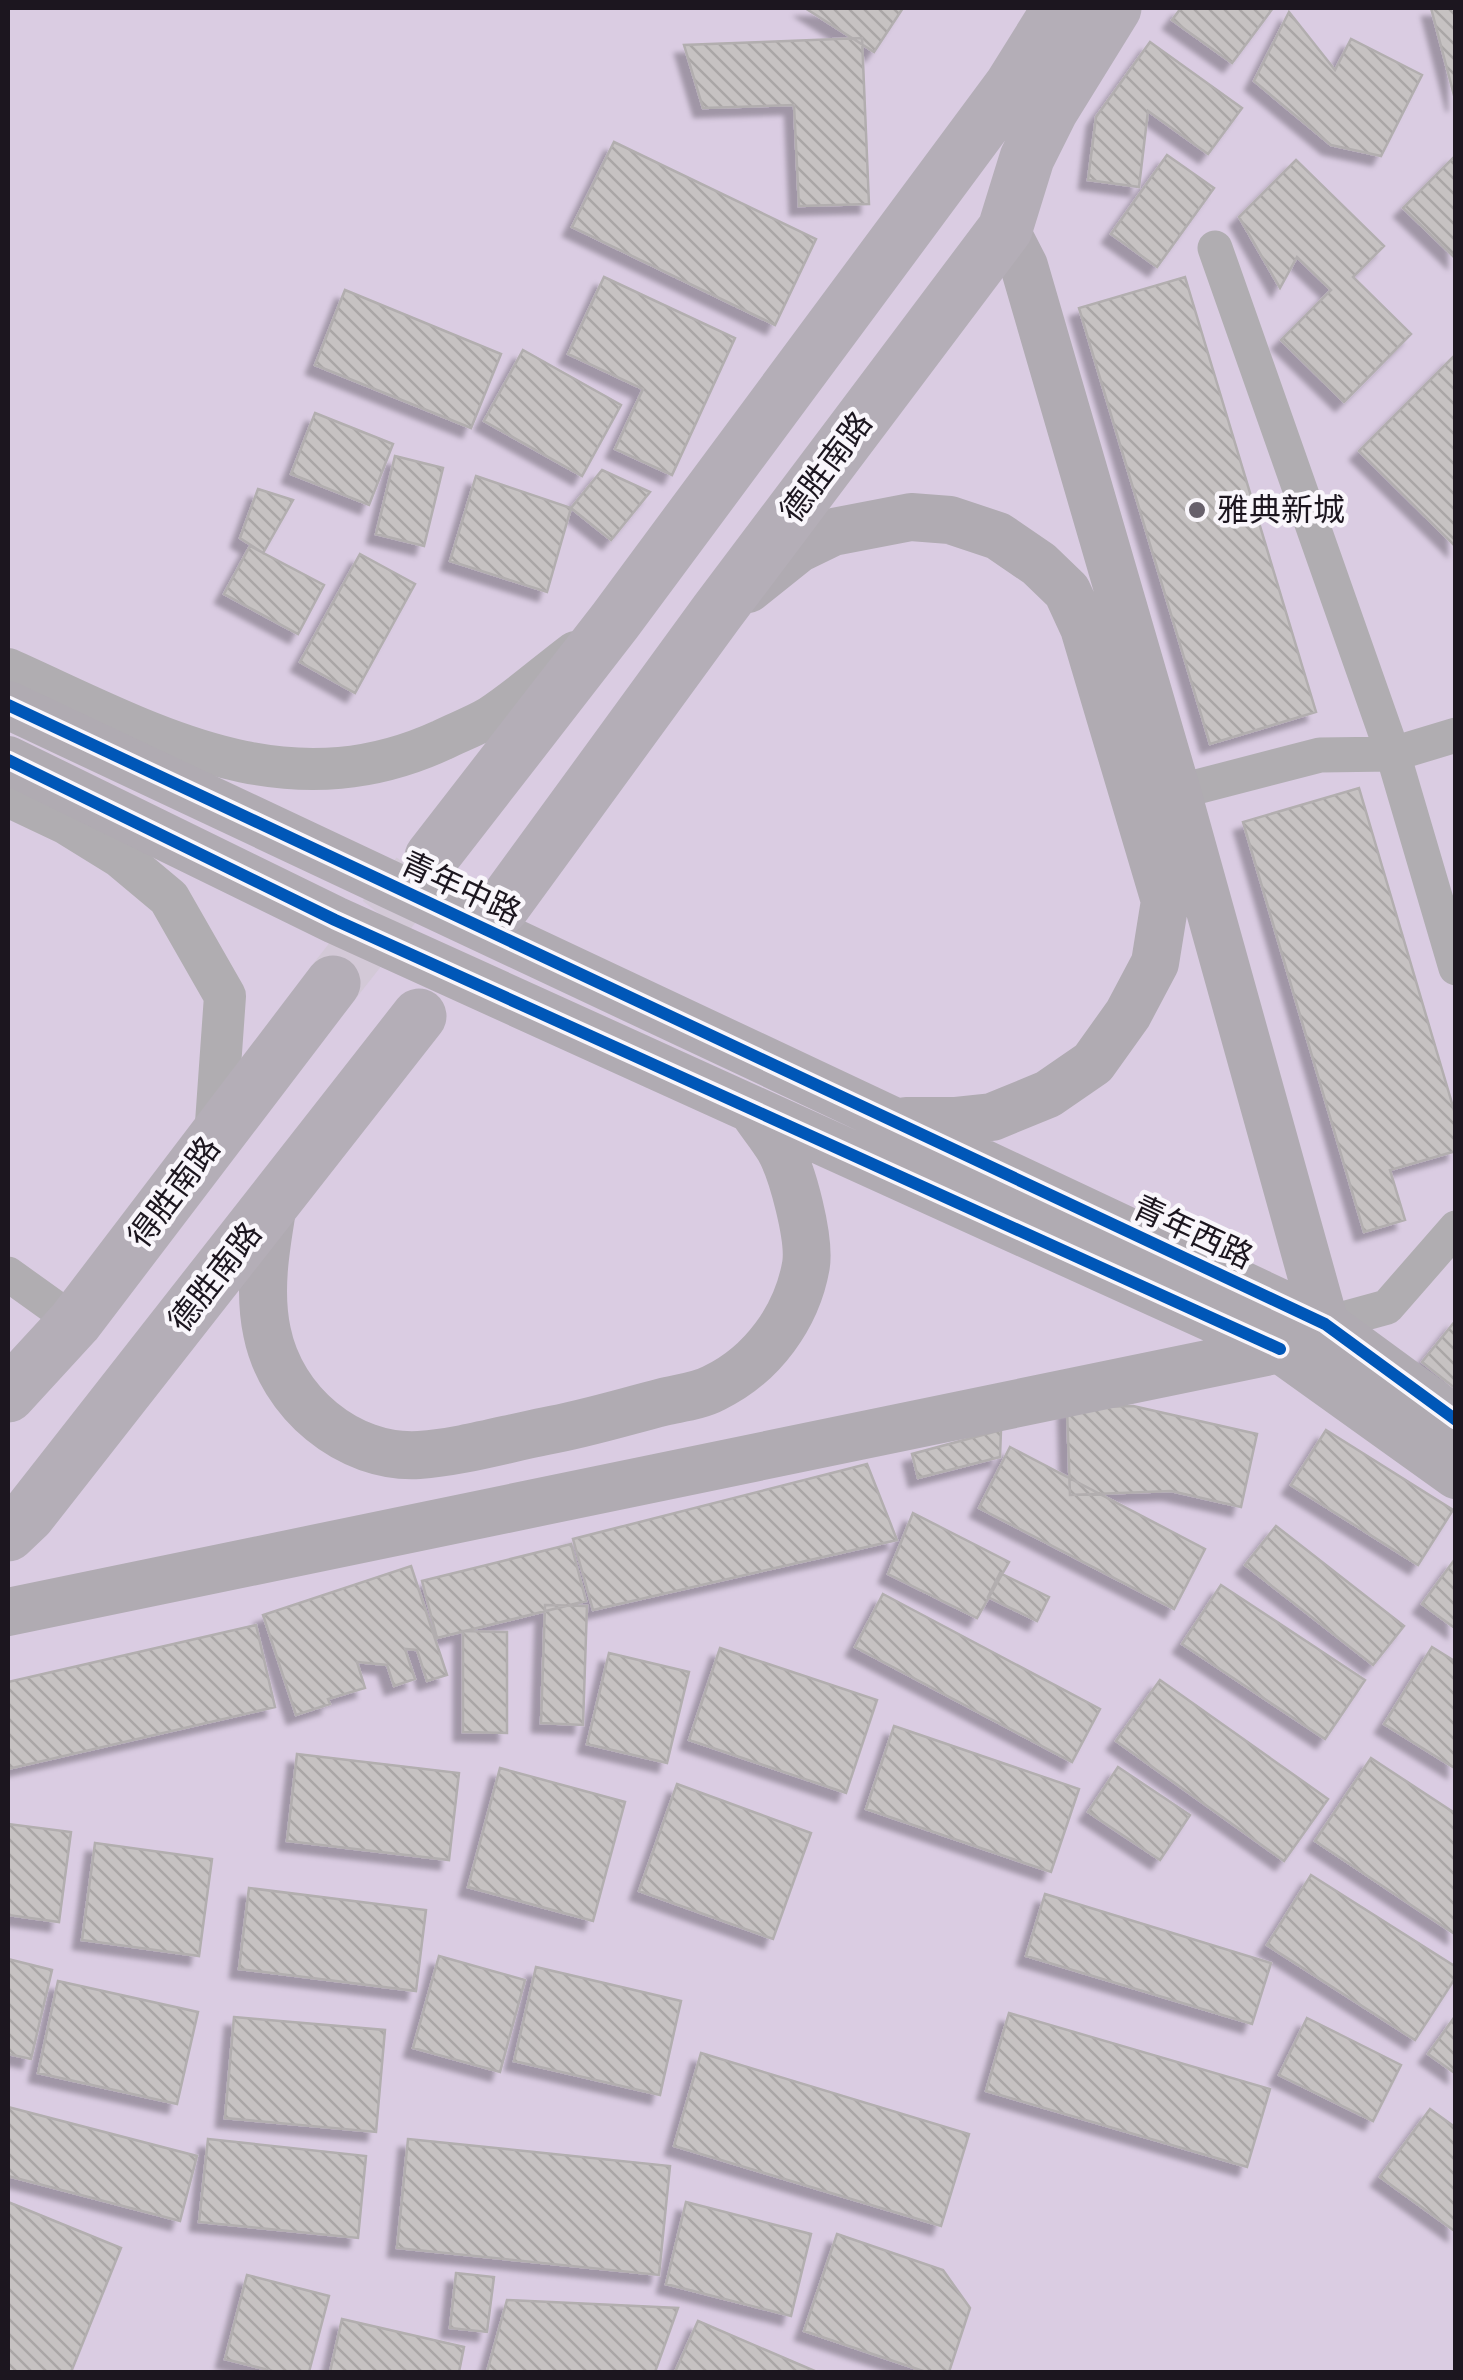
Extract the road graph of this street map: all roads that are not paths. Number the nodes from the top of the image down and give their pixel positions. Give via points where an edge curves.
1 (1060, 8) edge
2 (1114, 8) edge
3 (1005, 229) junction
4 (1215, 248) dead end
5 (717, 612) junction
6 (614, 621) junction
7 (8, 669) edge
8 (8, 705) edge
9 (1456, 734) edge
10 (1393, 754) junction
11 (8, 760) edge
12 (1177, 792) junction
13 (8, 796) edge
14 (432, 857) tunnel mouth
15 (502, 907) dead end
16 (1456, 968) edge
17 (332, 983) tunnel mouth
18 (419, 1016) dead end
19 (753, 1111) junction
20 (890, 1120) junction
21 (215, 1137) junction
22 (273, 1204) junction
23 (1456, 1228) edge
24 (8, 1274) edge
25 (75, 1322) junction
26 (1325, 1324) junction
27 (1280, 1349) junction
28 (8, 1395) edge
29 (1456, 1420) edge
30 (1456, 1474) edge
31 (8, 1534) edge
32 (8, 1612) edge

1 - 6 main road via 1012,85
2 - 3 main road, 德胜南路 via 1027,158
3 - 5 main road, 德胜南路
3 - 12 main road via 1024,266
4 - 10 street
5 - 15 main road, 德胜南路
5 - 20 main road via 798,549 833,532 911,517 950,520 998,536 1066,592 1084,628 1165,900 1154,963 1093,1064 1048,1094 992,1117
6 - 7 street via 488,718 372,765 320,770 240,764 187,749
6 - 14 main road
8 - 20 main road, 青年中路
9 - 10 street
10 - 12 street via 1320,755
10 - 16 street
11 - 19 main road via 335,920
12 - 26 main road
13 - 21 street via 120,857 169,898 224,996
17 - 21 main road, 得胜南路
18 - 22 main road, 德胜南路
19 - 22 main road via 780,1149 796,1188 807,1260 780,1331 752,1364 713,1389 566,1428 419,1455 378,1452 346,1440 293,1388 271,1349 263,1278
19 - 27 main road
20 - 26 main road, 青年西路
21 - 25 main road, 得胜南路
22 - 31 main road, 德胜南路
23 - 26 street via 1388,1307
24 - 25 street
25 - 28 main road, 得胜南路
26 - 29 main road, 青年西路
27 - 30 main road
27 - 32 main road

